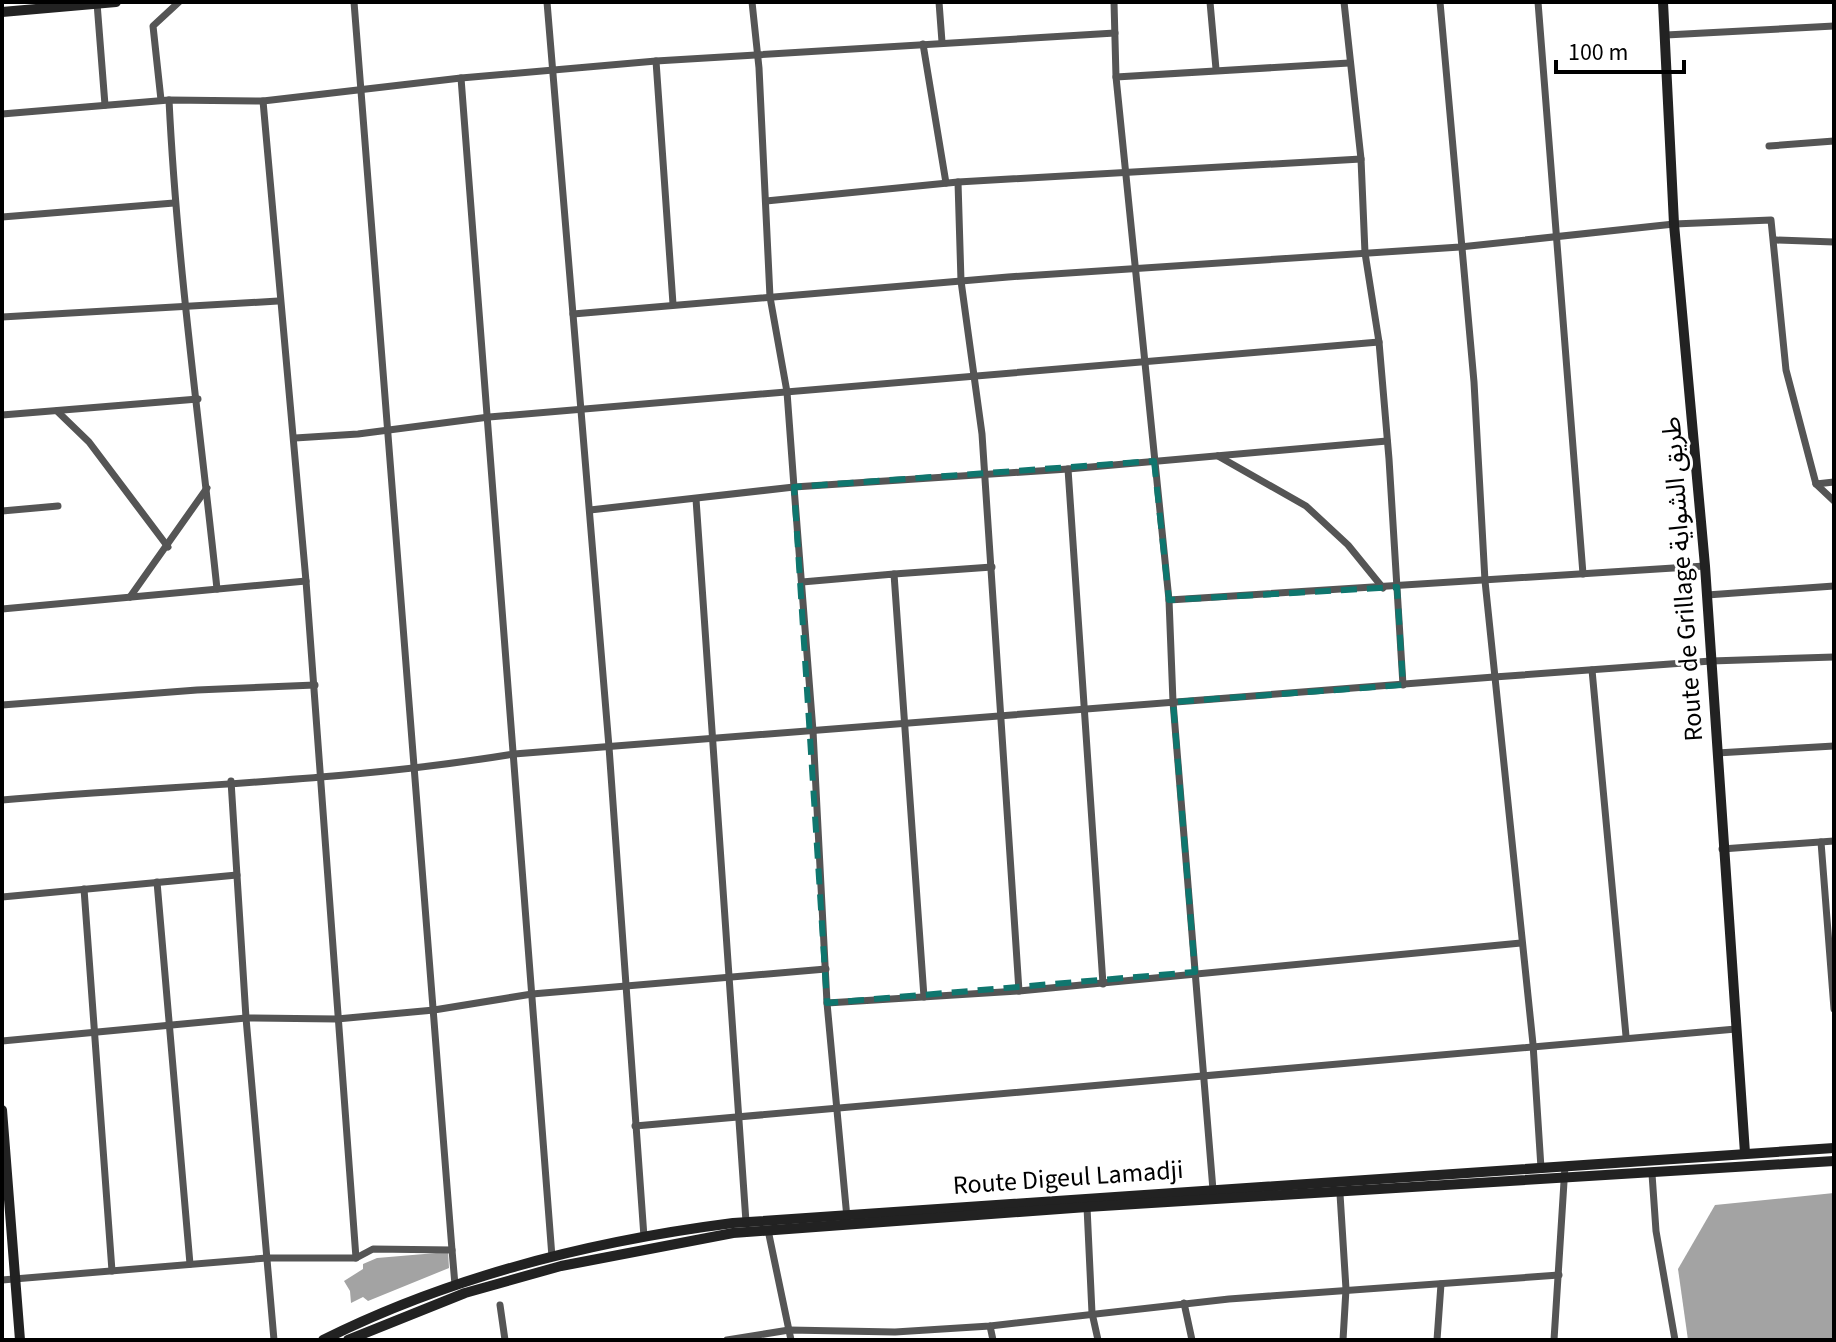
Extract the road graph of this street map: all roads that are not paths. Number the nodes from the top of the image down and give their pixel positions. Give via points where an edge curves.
1 (116, 2) edge
2 (179, 2) edge
3 (354, 2) edge
4 (547, 2) edge
5 (752, 2) edge
6 (939, 2) edge
7 (1114, 2) edge
8 (1210, 2) edge
9 (1344, 2) edge
10 (1440, 2) edge
11 (1538, 2) edge
12 (1663, 2) edge
13 (97, 3) edge
14 (2, 12) edge
15 (1834, 26) edge
16 (1115, 33) junction
17 (1666, 35) junction
18 (942, 42) junction
19 (923, 44) junction
20 (757, 54) junction
21 (656, 61) junction
22 (1349, 63) junction
23 (1216, 69) junction
24 (552, 70) junction
25 (1116, 77) junction
26 (461, 78) junction
27 (363, 92) junction
28 (165, 100) junction
29 (263, 101) junction
30 (105, 105) junction
31 (2, 114) edge
32 (1834, 141) edge
33 (1769, 146) dead end
34 (1361, 159) junction
35 (1125, 172) junction
36 (958, 182) junction
37 (946, 183) junction
38 (766, 201) junction
39 (174, 203) junction
40 (2, 217) edge
41 (1674, 224) junction
42 (1558, 235) junction
43 (1776, 240) junction
44 (1834, 242) edge
45 (1460, 247) junction
46 (1365, 253) junction
47 (1135, 268) junction
48 (961, 281) junction
49 (770, 297) junction
50 (278, 301) junction
51 (183, 304) junction
52 (673, 304) junction
53 (573, 314) junction
54 (2, 317) edge
55 (1379, 342) junction
56 (1145, 362) junction
57 (977, 377) junction
58 (787, 392) junction
59 (198, 399) junction
60 (581, 410) junction
61 (57, 411) junction
62 (2, 415) edge
63 (489, 417) junction
64 (388, 429) junction
65 (295, 438) junction
66 (1387, 441) junction
67 (1216, 455) junction
68 (1154, 461) junction
69 (1068, 469) junction
70 (984, 472) junction
71 (1834, 482) edge
72 (1816, 484) junction
73 (794, 487) junction
74 (207, 488) junction
75 (696, 499) junction
76 (1834, 501) edge
77 (58, 506) dead end
78 (590, 510) junction
79 (2, 511) edge
80 (168, 547) junction
81 (1705, 566) junction
82 (992, 567) junction
83 (894, 574) junction
84 (1583, 574) junction
85 (1834, 580) edge
86 (306, 581) junction
87 (1485, 581) junction
88 (802, 582) junction
89 (1834, 586) edge
90 (1397, 587) junction
91 (1825, 587) junction
92 (1383, 588) junction
93 (217, 589) junction
94 (1707, 595) junction
95 (130, 597) junction
96 (1169, 600) junction
97 (2, 609) edge
98 (1834, 657) edge
99 (1711, 661) junction
100 (1592, 670) junction
101 (1494, 677) junction
102 (315, 685) junction
103 (1403, 685) junction
104 (1173, 702) junction
105 (2, 705) edge
106 (1085, 709) junction
107 (1003, 716) junction
108 (904, 726) junction
109 (813, 731) junction
110 (714, 739) junction
111 (1834, 746) edge
112 (609, 747) junction
113 (1717, 753) junction
114 (514, 754) junction
115 (413, 771) junction
116 (320, 780) junction
117 (231, 781) junction
118 (2, 800) edge
119 (1834, 841) edge
120 (1821, 842) junction
121 (1722, 849) junction
122 (237, 875) junction
123 (157, 882) junction
124 (84, 889) junction
125 (2, 897) edge
126 (1521, 943) junction
127 (826, 969) junction
128 (1195, 972) junction
129 (729, 977) junction
130 (1103, 984) junction
131 (624, 987) junction
132 (1019, 991) junction
133 (532, 994) junction
134 (924, 997) junction
135 (827, 1003) junction
136 (1834, 1009) edge
137 (434, 1010) junction
138 (246, 1018) junction
139 (337, 1019) junction
140 (169, 1025) junction
141 (1736, 1029) junction
142 (93, 1032) junction
143 (1626, 1036) junction
144 (2, 1041) edge
145 (1533, 1044) junction
146 (1202, 1075) junction
147 (837, 1109) junction
148 (2, 1110) edge
149 (737, 1116) junction
150 (635, 1126) junction
151 (1834, 1148) edge
152 (1745, 1153) junction
153 (1834, 1161) edge
154 (1565, 1166) junction
155 (1541, 1168) junction
156 (1652, 1174) junction
157 (1565, 1180) junction
158 (1213, 1190) junction
159 (1340, 1194) junction
160 (1087, 1207) junction
161 (847, 1219) junction
162 (746, 1222) junction
163 (768, 1230) junction
164 (644, 1237) junction
165 (452, 1250) junction
166 (552, 1257) junction
167 (267, 1258) junction
168 (356, 1258) junction
169 (190, 1264) junction
170 (112, 1271) junction
171 (1559, 1275) junction
172 (14, 1279) junction
173 (2, 1280) edge
174 (1441, 1284) junction
175 (455, 1285) junction
176 (1346, 1289) junction
177 (1184, 1303) junction
178 (500, 1305) dead end
179 (1092, 1313) junction
180 (990, 1326) junction
181 (789, 1330) junction
182 (896, 1336) edge
183 (20, 1340) edge
184 (274, 1340) edge
185 (323, 1340) edge
186 (348, 1340) edge
187 (505, 1340) edge
188 (727, 1340) edge
189 (791, 1340) edge
190 (993, 1340) edge
191 (1098, 1340) edge
192 (1192, 1340) edge
193 (1343, 1340) edge
194 (1437, 1340) edge
195 (1554, 1340) edge
196 (1675, 1340) edge

1 - 13 main road
2 - 28 street via 153,26
3 - 27 street
4 - 24 street
5 - 20 street
6 - 18 street
7 - 16 street
8 - 23 street
9 - 22 street
10 - 45 street
11 - 42 street
12 - 17 main road, Route de Grillage طريق الشواية
13 - 14 main road
13 - 30 street
15 - 17 street
16 - 18 street
16 - 25 street
17 - 41 main road, Route de Grillage طريق الشواية
18 - 19 street
19 - 20 street
19 - 37 street
20 - 21 street
20 - 38 street
21 - 24 street
21 - 52 street
22 - 23 street
22 - 34 street
23 - 25 street
24 - 26 street
24 - 53 street
25 - 35 street
26 - 27 street
26 - 63 street
27 - 29 street
27 - 64 street
28 - 29 street
28 - 30 street
28 - 39 street
29 - 50 street
30 - 31 street
32 - 33 street
34 - 35 street
34 - 46 street
35 - 36 street
35 - 47 street
36 - 37 street
36 - 48 street
37 - 38 street
38 - 49 street
39 - 40 street
39 - 51 street
41 - 42 street
41 - 43 street via 1771,220
41 - 81 main road, Route de Grillage طريق الشواية
42 - 45 street
42 - 84 street
43 - 44 street
43 - 72 street via 1786,370
45 - 46 street
45 - 87 street
46 - 47 street
46 - 55 street
47 - 48 street
47 - 56 street
48 - 49 street
48 - 57 street
49 - 52 street
49 - 58 street
50 - 51 street
50 - 65 street
51 - 54 street
51 - 59 street
52 - 53 street
53 - 60 street
55 - 56 street
55 - 66 street
56 - 57 street
56 - 68 street
57 - 58 street
57 - 70 street
58 - 60 street
58 - 73 street
59 - 61 street
59 - 74 street
60 - 63 street
60 - 78 street
61 - 62 street
61 - 80 street via 89,442
63 - 64 street
63 - 114 street
64 - 65 street
64 - 115 street
65 - 86 street
66 - 67 street
66 - 90 street
67 - 68 street
67 - 92 street via 1306,506
68 - 69 street
68 - 96 street
69 - 70 street
69 - 106 street
70 - 73 street
70 - 82 street
71 - 72 street
72 - 76 street
73 - 75 street
73 - 88 street
74 - 80 street
74 - 93 street
75 - 78 street
75 - 110 street
77 - 79 street
78 - 112 street
80 - 95 street
81 - 84 street
81 - 94 main road, Route de Grillage طريق الشواية
82 - 83 street
82 - 107 street
83 - 88 street
83 - 108 street
84 - 87 street
85 - 91 street
86 - 93 street
86 - 102 street
87 - 90 street
87 - 101 street
88 - 109 street
89 - 91 street
90 - 92 street
90 - 103 street
91 - 94 street
92 - 96 street
93 - 95 street
94 - 99 main road, Route de Grillage طريق الشواية
95 - 97 street
96 - 104 street
98 - 99 street
99 - 100 street
99 - 113 main road, Route de Grillage طريق الشواية
100 - 101 street
100 - 143 street
101 - 103 street
101 - 126 street
102 - 105 street
102 - 116 street
103 - 104 street
104 - 106 street
104 - 128 street
106 - 107 street
106 - 130 street
107 - 108 street
107 - 132 street
108 - 109 street
108 - 134 street
109 - 110 street
109 - 127 street
110 - 112 street
110 - 129 street
111 - 113 street
112 - 114 street
112 - 131 street
113 - 121 main road, Route de Grillage طريق الشواية
114 - 115 street
114 - 133 street
115 - 116 street
115 - 137 street
116 - 117 street
116 - 139 street
117 - 118 street
117 - 122 street
119 - 120 street
120 - 121 street
120 - 136 street
121 - 141 main road, Route de Grillage طريق الشواية
122 - 123 street
122 - 138 street
123 - 124 street
123 - 140 street
124 - 125 street
124 - 142 street
126 - 128 street
126 - 145 street
127 - 129 street
127 - 135 street
128 - 130 street
128 - 146 street
129 - 131 street
129 - 149 street
130 - 132 street
131 - 133 street
131 - 150 street
132 - 134 street
133 - 137 street
133 - 166 street
134 - 135 street
135 - 147 street
137 - 139 street
137 - 165 street
138 - 139 street
138 - 140 street
138 - 167 street
139 - 168 street
140 - 142 street
140 - 169 street
141 - 143 street
141 - 152 main road, Route de Grillage طريق الشواية
142 - 144 street
142 - 170 street
143 - 145 street
145 - 146 street
145 - 155 street
146 - 147 street
146 - 158 street
147 - 149 street
147 - 161 street
148 - 172 main road
149 - 150 street
149 - 162 street
150 - 164 street
151 - 152 main road, Route Digeul Lamadji
152 - 154 main road, Route Digeul Lamadji
153 - 156 main road
154 - 155 main road, Route Digeul Lamadji
154 - 157 street
155 - 158 main road, Route Digeul Lamadji
156 - 157 main road
156 - 196 street
157 - 159 main road
157 - 171 street
158 - 161 main road, Route Digeul Lamadji
159 - 160 main road
159 - 176 street
160 - 161 main road
160 - 179 street
161 - 162 main road, Route Digeul Lamadji
161 - 163 main road
162 - 164 main road, Route Digeul Lamadji
163 - 181 street
163 - 186 main road via 561,1266 465,1293
164 - 166 main road, Route Digeul Lamadji
165 - 168 street via 373,1249
165 - 175 street
166 - 175 main road, Route Digeul Lamadji
167 - 168 street
167 - 169 street
167 - 184 street
169 - 170 street
170 - 172 street
171 - 174 street
171 - 195 street
172 - 173 street
172 - 183 main road
174 - 176 street
174 - 194 street
175 - 185 main road, Route Digeul Lamadji
176 - 177 street
176 - 193 street
177 - 179 street
177 - 192 street
178 - 187 street
179 - 180 street
179 - 191 street
180 - 182 street
180 - 190 street
181 - 182 street
181 - 188 street
181 - 189 street

